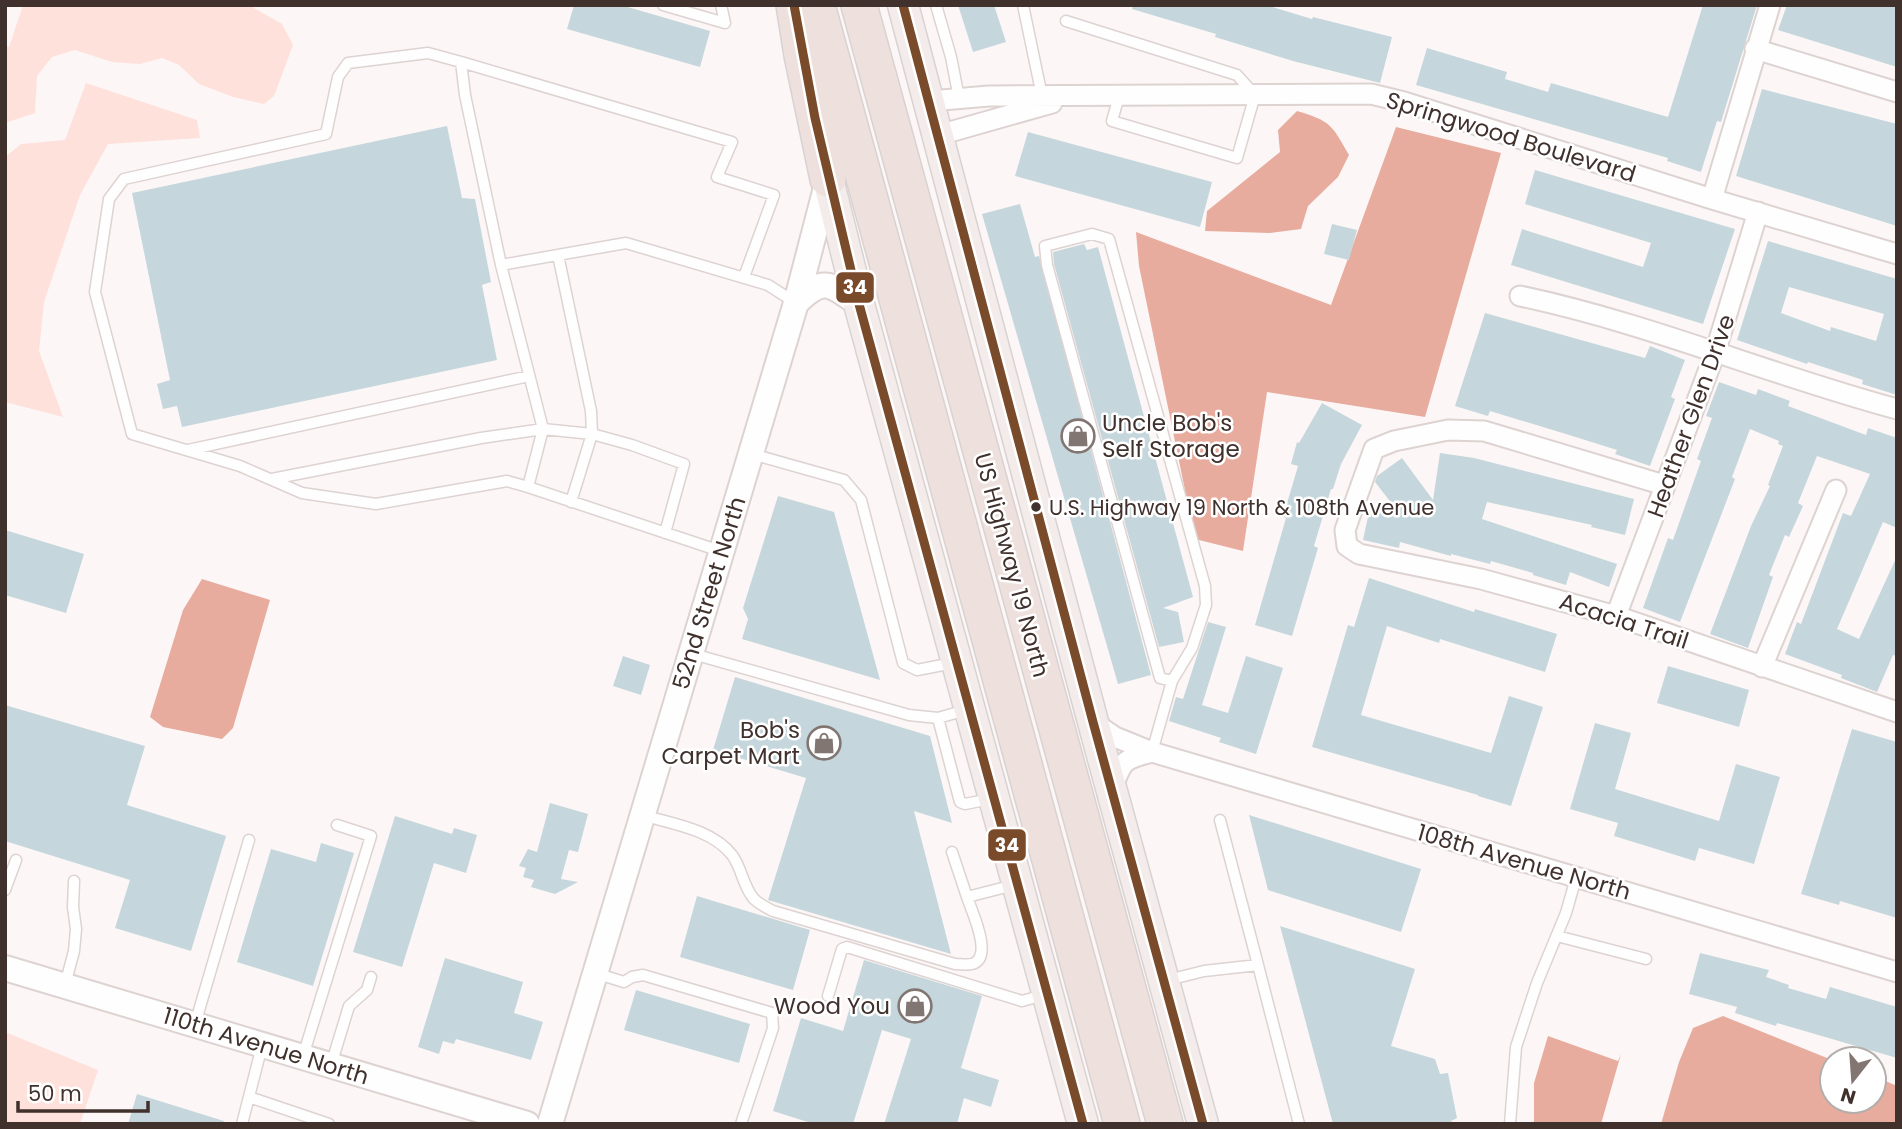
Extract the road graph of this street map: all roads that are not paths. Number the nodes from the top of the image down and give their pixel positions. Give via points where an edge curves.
1 (663, 5) edge
2 (721, 5) edge
3 (794, 5) edge
4 (817, 5) edge
5 (859, 5) edge
6 (880, 5) edge
7 (903, 5) edge
8 (936, 5) edge
9 (1023, 5) edge
10 (1770, 5) edge
11 (1066, 21) dead end
12 (1755, 49) junction
13 (461, 62) junction
14 (1897, 92) edge
15 (1255, 95) junction
16 (1042, 96) junction
17 (1119, 96) junction
18 (1073, 97) junction
19 (944, 99) junction
20 (939, 135) junction
21 (828, 179) junction
22 (911, 194) junction
23 (1712, 199) junction
24 (1758, 212) junction
25 (1897, 254) edge
26 (558, 255) junction
27 (501, 265) junction
28 (744, 277) junction
29 (1520, 296) dead end
30 (796, 303) junction
31 (859, 304) junction
32 (1715, 353) junction
33 (529, 376) junction
34 (1897, 409) edge
35 (543, 429) junction
36 (592, 434) junction
37 (187, 450) junction
38 (751, 454) junction
39 (270, 479) junction
40 (1664, 485) junction
41 (528, 487) junction
42 (1836, 490) dead end
43 (571, 502) junction
44 (665, 533) junction
45 (722, 551) junction
46 (1616, 617) junction
47 (691, 653) junction
48 (957, 663) junction
49 (1762, 667) junction
50 (1172, 681) junction
51 (969, 709) junction
52 (1897, 712) edge
53 (938, 718) junction
54 (1093, 722) junction
55 (1152, 752) junction
56 (1111, 790) junction
57 (994, 798) junction
58 (642, 816) junction
59 (1220, 820) dead end
60 (337, 825) dead end
61 (249, 840) dead end
62 (952, 852) dead end
63 (16, 860) dead end
64 (1576, 878) junction
65 (74, 881) dead end
66 (1018, 884) junction
67 (5, 890) edge
68 (967, 897) junction
69 (1557, 936) junction
70 (1646, 958) dead end
71 (1258, 965) junction
72 (5, 968) edge
73 (1897, 972) edge
74 (595, 973) junction
75 (371, 976) dead end
76 (1164, 981) junction
77 (65, 986) junction
78 (1048, 994) junction
79 (828, 996) dead end
80 (195, 1025) junction
81 (262, 1045) junction
82 (303, 1057) junction
83 (331, 1065) junction
84 (249, 1097) junction
85 (1201, 1119) edge
86 (1164, 1120) edge
87 (1079, 1123) edge
88 (243, 1124) edge
89 (329, 1124) edge
90 (527, 1124) edge
91 (550, 1124) edge
92 (741, 1124) edge
93 (1122, 1124) edge
94 (1299, 1124) edge
95 (1510, 1124) edge

1 - 2 lane via 725,23
3 - 21 highway
4 - 93 highway, US Highway 19 North
5 - 22 highway, US Highway 19 North
6 - 22 highway
7 - 19 main road
8 - 19 lane via 951,57
9 - 16 lane
10 - 12 street
11 - 15 lane via 1237,75
12 - 14 street
12 - 23 street
13 - 27 lane
13 - 28 lane via 732,142 717,177 774,195
13 - 37 lane via 428,53 348,63 338,77 327,134 124,179 109,199 95,292 132,434
15 - 17 street, Springwood Boulevard
15 - 17 lane via 1237,158 1112,121
15 - 23 street, Springwood Boulevard via 1371,94
16 - 18 street, Springwood Boulevard
16 - 19 street, Springwood Boulevard
17 - 18 street, Springwood Boulevard
18 - 20 street, Springwood Boulevard
19 - 20 main road
20 - 54 main road
21 - 30 street, 52nd Street North
21 - 31 main road
22 - 86 highway, US Highway 19 North
23 - 24 street, Springwood Boulevard
24 - 25 street, Springwood Boulevard
24 - 32 street, Heather Glen Drive
26 - 27 lane
26 - 28 lane via 626,243
26 - 36 lane
27 - 33 lane
28 - 30 lane via 768,285
29 - 32 street via 1622,322
30 - 31 street via 812,288 823,285 837,288
30 - 38 street, 52nd Street North
31 - 48 main road
32 - 34 street
32 - 40 street, Heather Glen Drive
33 - 35 lane
33 - 37 lane
35 - 36 lane
35 - 39 lane
35 - 41 lane
36 - 43 lane
36 - 44 lane via 684,464
37 - 39 lane
38 - 45 street, 52nd Street North
38 - 48 lane via 844,480 861,500 903,663 917,670
39 - 41 lane via 302,492 376,504 507,481
40 - 46 street, Heather Glen Drive
40 - 46 street, Acacia Trail via 1484,431 1448,430 1394,440 1374,449 1345,530 1347,546 1359,554 1481,579
41 - 43 lane
42 - 49 street
43 - 44 lane
44 - 45 lane
45 - 47 street, 52nd Street North
46 - 49 street, Acacia Trail
47 - 53 lane via 909,715
47 - 58 street, 52nd Street North
48 - 51 main road
49 - 52 street, Acacia Trail
50 - 50 lane via 1192,648 1206,605 1205,586 1109,239 1091,234 1045,246 1047,265 1160,678
50 - 55 lane
51 - 53 lane
51 - 57 main road
53 - 57 lane via 960,802
54 - 55 street, 108th Avenue North
54 - 56 main road
55 - 56 street via 1129,758
55 - 64 street, 108th Avenue North
56 - 76 main road
57 - 66 main road
58 - 68 lane via 719,842 734,857 755,900 773,911 955,964 972,964 981,959 984,950
58 - 74 street, 52nd Street North
59 - 71 lane
60 - 82 lane via 371,836
61 - 80 lane
62 - 68 lane
63 - 67 lane
64 - 69 lane
64 - 73 street, 108th Avenue North
65 - 77 lane via 76,929
66 - 68 lane
66 - 78 main road
69 - 70 lane
69 - 95 lane via 1516,1047
71 - 76 lane
71 - 94 lane
72 - 77 street, 110th Avenue North
74 - 91 street, 52nd Street North
74 - 92 lane via 624,982 643,975 772,1013 773,1028
75 - 83 lane via 367,989 349,1006
76 - 85 main road
77 - 80 street, 110th Avenue North
78 - 79 lane via 1022,1001 847,947 842,949
78 - 87 main road
80 - 81 street, 110th Avenue North
81 - 82 street, 110th Avenue North
81 - 84 lane
82 - 83 street, 110th Avenue North
83 - 90 street, 110th Avenue North
84 - 88 lane
84 - 89 lane

